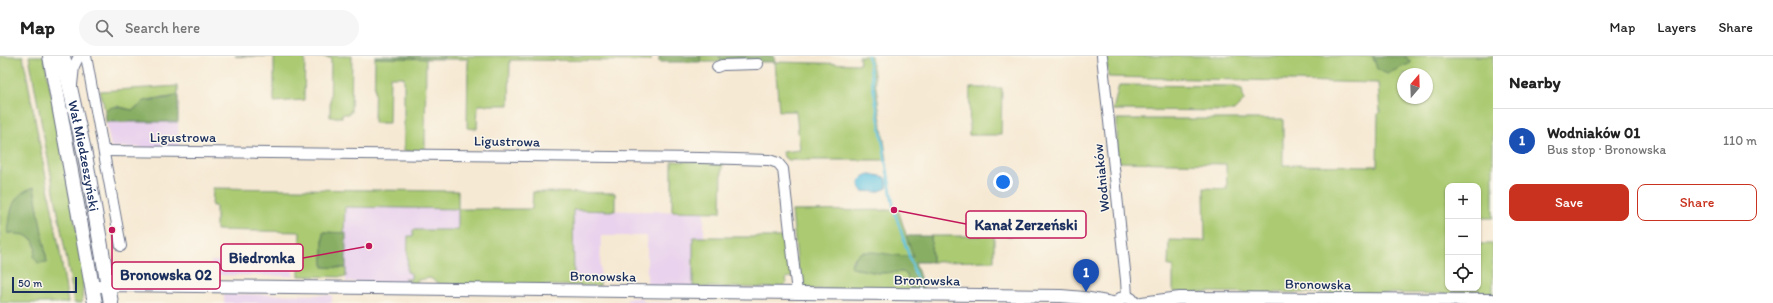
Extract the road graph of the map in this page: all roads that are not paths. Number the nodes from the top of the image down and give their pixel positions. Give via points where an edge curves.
1 (50, 56) edge
2 (63, 56) edge
3 (79, 56) edge
4 (86, 56) edge
5 (1102, 56) edge
6 (758, 64) dead end
7 (717, 67) dead end
8 (72, 93) junction
9 (104, 151) junction
10 (121, 246) dead end
11 (109, 285) junction
12 (93, 287) junction
13 (797, 293) junction
14 (1493, 300) edge
15 (1126, 301) edge
16 (95, 303) edge
17 (111, 303) edge
18 (1112, 303) edge
19 (1142, 303) edge

1 - 12 main road, Wał Miedzeszyński
2 - 8 main road, Wał Miedzeszyński
3 - 8 street via 74,66
4 - 9 street, Wał Miedzeszyński
5 - 15 street, Wodniaków via 1126,280
6 - 7 street
8 - 11 main road, Wał Miedzeszyński
9 - 10 street, Wał Miedzeszyński
9 - 13 street, Ligustrowa via 770,160 778,163 782,169
11 - 12 street, Bronowska
11 - 13 street, Bronowska
11 - 17 main road, Wał Miedzeszyński
12 - 16 main road, Wał Miedzeszyński
13 - 18 street, Bronowska via 1061,296
14 - 19 street, Bronowska via 1180,298

